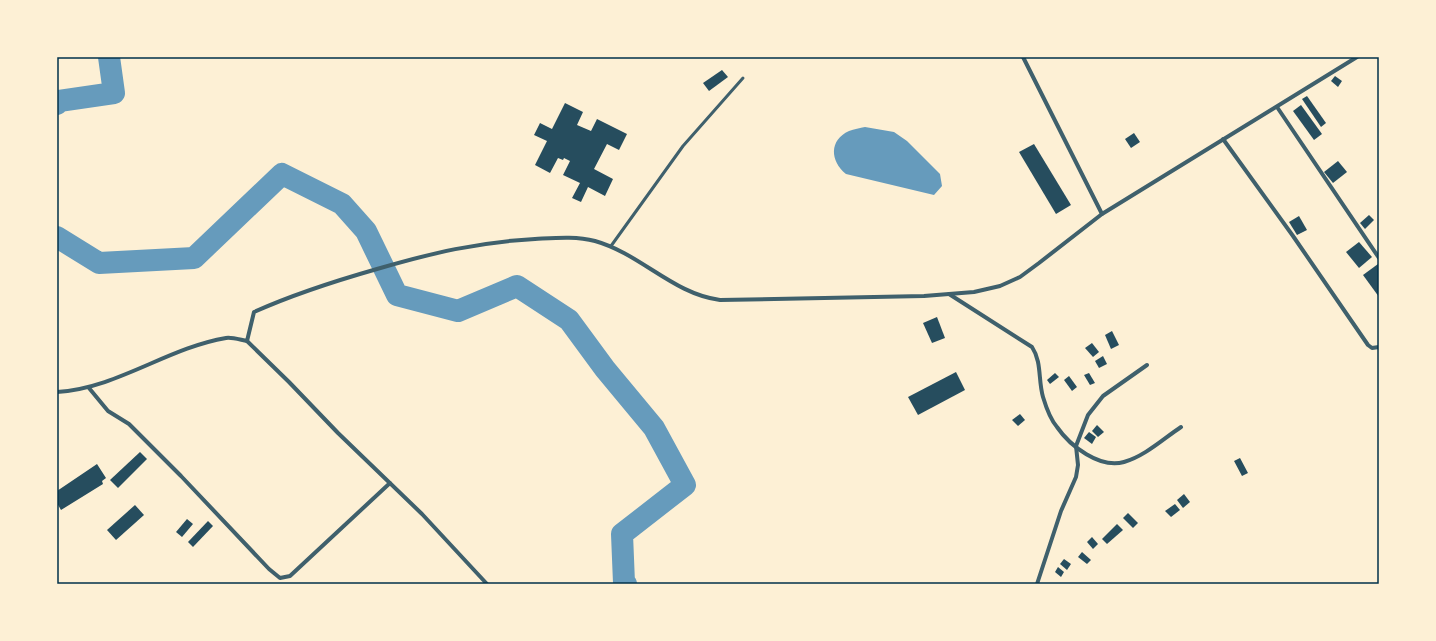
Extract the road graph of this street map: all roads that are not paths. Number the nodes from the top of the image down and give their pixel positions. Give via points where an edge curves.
1 (1023, 57) edge
2 (1357, 57) edge
3 (743, 78) dead end
4 (1277, 107) junction
5 (1223, 139) junction
6 (1102, 214) junction
7 (611, 246) junction
8 (1379, 258) edge
9 (949, 294) junction
10 (247, 341) junction
11 (1379, 347) edge
12 (1147, 365) dead end
13 (89, 388) junction
14 (57, 392) edge
15 (1181, 427) dead end
16 (1076, 446) junction
17 (390, 483) junction
18 (487, 584) edge
19 (1037, 584) edge

1 - 6 street
2 - 4 street
3 - 7 lane via 683,146
4 - 5 street
4 - 8 street
5 - 6 street
5 - 11 street via 1294,236 1368,346
6 - 9 street via 1020,277 1000,286
7 - 9 street via 678,285 706,298 720,300
7 - 10 street via 577,238 502,241 464,246 421,256 292,295 254,312
9 - 16 street via 1032,347 1037,354 1043,396 1050,414 1056,427
10 - 13 street via 227,338 194,346
10 - 17 street
12 - 16 street via 1094,405 1083,425
13 - 14 street
13 - 17 street via 108,411 129,424 280,578 290,576
15 - 16 street via 1136,457 1115,464 1093,457
16 - 19 street via 1076,477 1061,511
17 - 18 street

